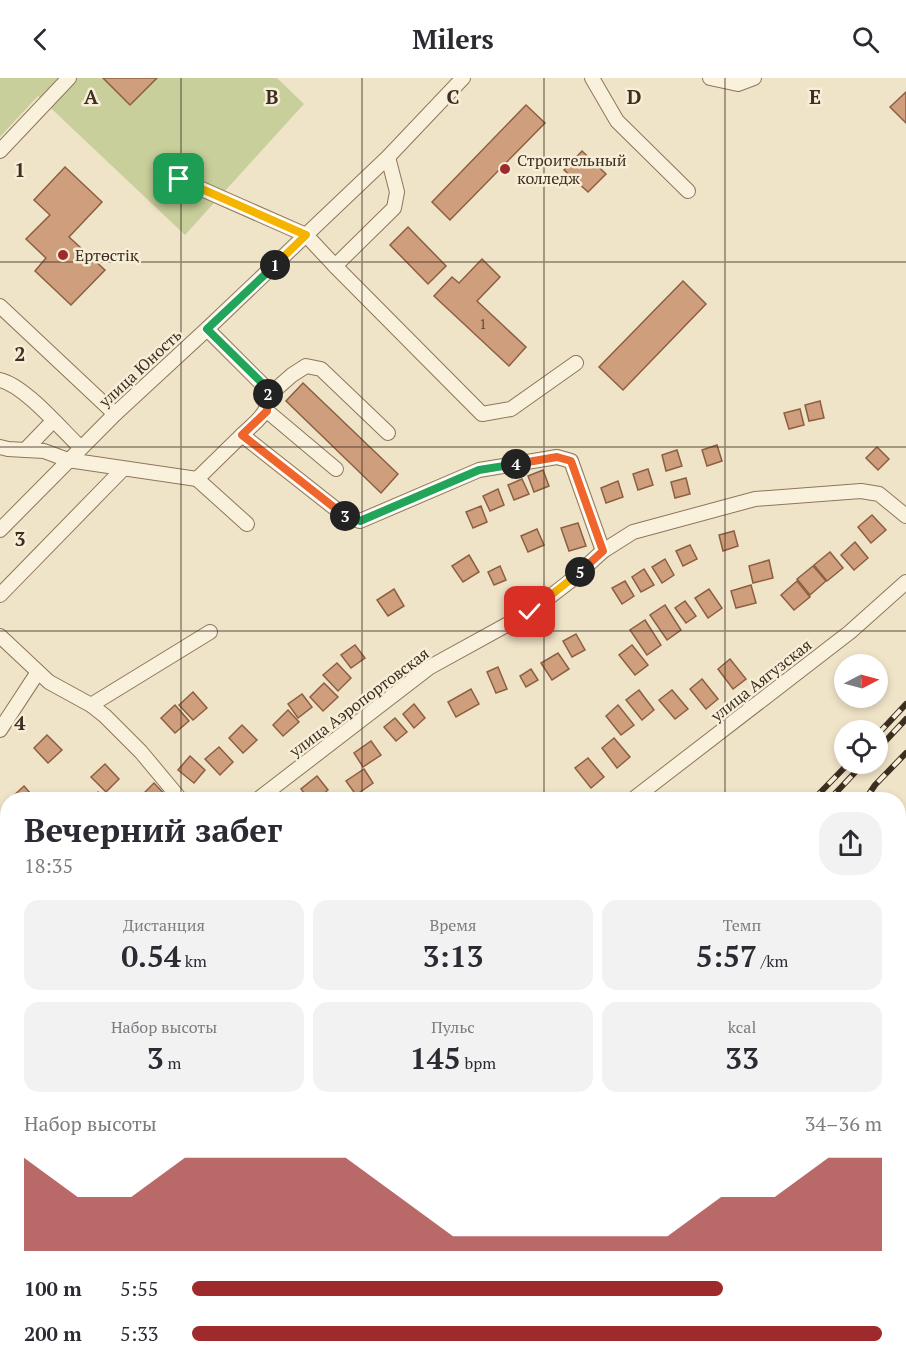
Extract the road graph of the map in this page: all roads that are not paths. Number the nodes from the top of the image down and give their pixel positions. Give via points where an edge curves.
1 (69, 78) edge
2 (463, 78) edge
3 (592, 78) edge
4 (710, 78) edge
5 (754, 78) edge
6 (0, 151) edge
7 (388, 157) junction
8 (179, 179) dead end
9 (688, 191) dead end
10 (306, 235) junction
11 (334, 266) junction
12 (0, 306) edge
13 (207, 329) junction
14 (576, 363) dead end
15 (0, 380) edge
16 (267, 403) junction
17 (115, 414) junction
18 (53, 421) junction
19 (388, 432) dead end
20 (242, 435) junction
21 (0, 447) edge
22 (80, 447) junction
23 (26, 450) junction
24 (68, 460) junction
25 (123, 469) junction
26 (336, 469) dead end
27 (197, 479) junction
28 (906, 516) edge
29 (247, 524) dead end
30 (0, 530) edge
31 (603, 551) junction
32 (906, 582) edge
33 (0, 595) edge
34 (210, 632) dead end
35 (0, 636) edge
36 (38, 672) junction
37 (91, 705) junction
38 (0, 730) edge
39 (174, 792) edge
40 (267, 792) edge
41 (642, 792) edge

1 - 6 street
2 - 7 street, улица Юность
3 - 9 street via 617,121
4 - 5 street via 738,84
7 - 10 street, улица Юность
7 - 11 street via 397,192 394,208
8 - 10 street
10 - 11 street
10 - 13 street, улица Юность
11 - 14 street via 482,414 510,409
12 - 17 street
13 - 16 street via 266,387
13 - 17 street, улица Юность
15 - 18 street via 25,394
16 - 19 street via 292,375 306,366 321,369
16 - 20 street
16 - 26 street
17 - 22 street, улица Юность
18 - 22 street
18 - 23 street
20 - 27 street
20 - 31 street via 346,517 360,521 479,470 557,457 571,461
21 - 23 street
22 - 24 street, улица Юность
23 - 24 street via 44,451
24 - 25 street
24 - 30 street, улица Юность
25 - 27 street
25 - 33 street
27 - 29 street
28 - 31 street, улица Аэропортовская via 879,494 861,491 755,499 633,532
31 - 40 street, улица Аэропортовская via 530,612 430,667
32 - 41 street, улица Аягузская via 850,632
34 - 37 street
35 - 36 street
36 - 37 street
36 - 38 street
37 - 39 street via 141,752

